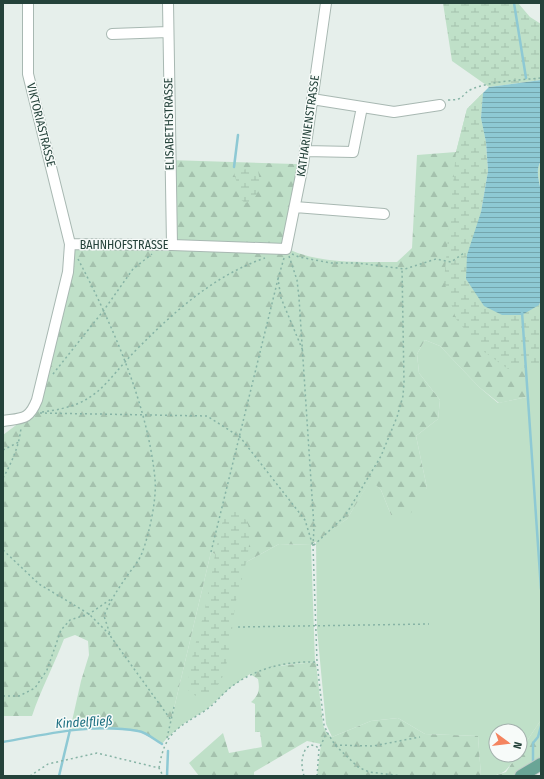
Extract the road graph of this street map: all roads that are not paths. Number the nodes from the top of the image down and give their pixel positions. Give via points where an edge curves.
1 (28, 3) edge
2 (168, 3) edge
3 (326, 3) edge
4 (168, 32) junction
5 (112, 34) dead end
6 (312, 99) junction
7 (440, 105) road end
8 (362, 107) junction
9 (305, 151) junction
10 (295, 207) junction
11 (384, 214) dead end
12 (70, 244) junction
13 (167, 245) junction
14 (286, 249) joint
15 (3, 421) edge
16 (541, 764) edge
17 (521, 776) edge

1 - 12 street, VIKTORIASTRASSE via 28,74
2 - 4 street, ELISABETHSTRASSE
3 - 6 street, KATHARINENSTRASSE
4 - 5 street
4 - 13 street, ELISABETHSTRASSE
6 - 8 street
6 - 9 street, KATHARINENSTRASSE
7 - 8 street via 394,112
8 - 9 street via 353,152
9 - 10 street, KATHARINENSTRASSE
10 - 11 street
10 - 14 street, KATHARINENSTRASSE
12 - 13 street, BAHNHOFSTRASSE
12 - 15 street, BAHNHOFSTRASSE via 68,272 32,413 23,418
13 - 14 street, BAHNHOFSTRASSE
16 - 17 main road

